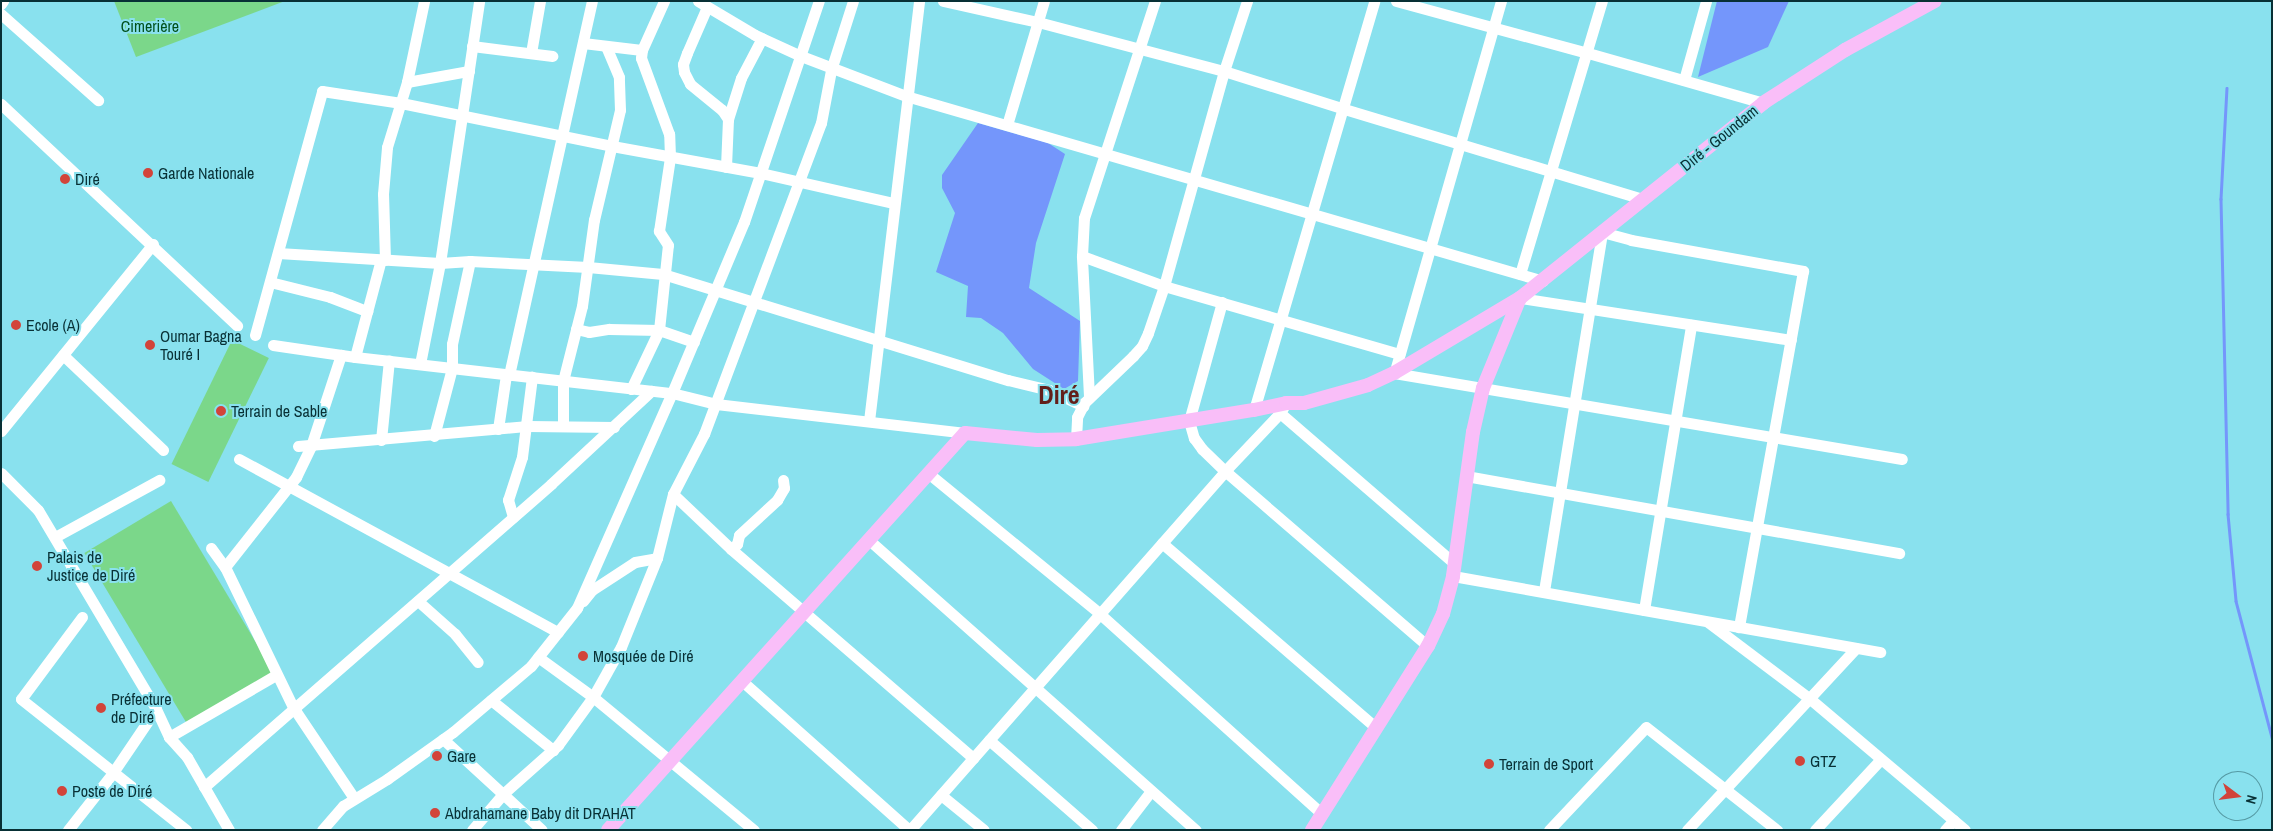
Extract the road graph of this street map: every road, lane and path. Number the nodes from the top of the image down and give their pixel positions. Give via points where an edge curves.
1 (424, 1) edge
2 (479, 1) edge
3 (540, 1) edge
4 (592, 1) edge
5 (664, 1) edge
6 (819, 1) edge
7 (853, 1) edge
8 (919, 1) edge
9 (943, 1) edge
10 (1044, 1) edge
11 (1156, 1) edge
12 (1247, 1) edge
13 (1374, 1) edge
14 (1396, 1) edge
15 (1501, 1) edge
16 (1602, 1) edge
17 (1706, 1) edge
18 (1929, 2) edge
19 (702, 4) edge
20 (966, 4) edge
21 (1, 14) edge
22 (1038, 22) junction
23 (1494, 28) junction
24 (762, 38) junction
25 (583, 43) junction
26 (472, 46) junction
27 (606, 47) junction
28 (1141, 48) junction
29 (642, 50) junction
30 (531, 53) junction
31 (1588, 53) junction
32 (552, 56) dead end
33 (801, 56) junction
34 (832, 70) junction
35 (469, 71) junction
36 (1224, 71) junction
37 (1684, 80) junction
38 (407, 82) junction
39 (906, 96) junction
40 (98, 100) dead end
41 (401, 103) junction
42 (1763, 103) junction
43 (1, 104) edge
44 (1340, 108) junction
45 (464, 116) junction
46 (728, 120) junction
47 (1007, 125) junction
48 (563, 136) junction
49 (1459, 143) junction
50 (612, 146) junction
51 (1106, 154) junction
52 (670, 157) junction
53 (726, 167) junction
54 (1550, 171) junction
55 (761, 173) junction
56 (1195, 180) junction
57 (799, 181) junction
58 (1643, 199) junction
59 (894, 203) junction
60 (1310, 213) junction
61 (1602, 232) junction
62 (153, 244) junction
63 (1430, 248) junction
64 (278, 252) junction
65 (1082, 256) junction
66 (383, 260) junction
67 (470, 261) junction
68 (440, 263) junction
69 (534, 265) junction
70 (588, 267) junction
71 (663, 274) junction
72 (1520, 274) junction
73 (1543, 281) junction
74 (270, 282) junction
75 (1164, 286) junction
76 (715, 291) junction
77 (1520, 298) junction
78 (1222, 302) junction
79 (754, 303) junction
80 (1589, 309) junction
81 (368, 311) junction
82 (1280, 318) junction
83 (1691, 325) junction
84 (237, 326) dead end
85 (576, 329) junction
86 (659, 330) junction
87 (255, 335) dead end
88 (878, 339) junction
89 (1791, 340) junction
90 (694, 342) junction
91 (273, 345) dead end
92 (1400, 354) junction
93 (63, 355) junction
94 (341, 355) junction
95 (355, 357) junction
96 (389, 360) junction
97 (420, 364) junction
98 (452, 368) junction
99 (1394, 373) junction
100 (507, 375) junction
101 (532, 378) junction
102 (563, 381) junction
103 (1483, 388) junction
104 (631, 389) junction
105 (651, 391) junction
106 (672, 393) junction
107 (1086, 401) junction
108 (716, 404) junction
109 (1574, 404) junction
110 (1283, 408) junction
111 (1254, 410) junction
112 (1189, 420) junction
113 (869, 421) junction
114 (1675, 421) junction
115 (563, 425) junction
116 (528, 426) junction
117 (614, 427) junction
118 (498, 430) junction
119 (1, 431) edge
120 (965, 433) junction
121 (434, 436) junction
122 (1773, 437) junction
123 (1076, 439) junction
124 (381, 440) junction
125 (298, 446) dead end
126 (311, 446) junction
127 (163, 450) dead end
128 (239, 459) dead end
129 (1902, 459) dead end
130 (1225, 471) junction
131 (1, 473) edge
132 (928, 473) junction
133 (1466, 476) junction
134 (160, 480) dead end
135 (783, 480) dead end
136 (287, 485) junction
137 (1560, 493) junction
138 (673, 494) junction
139 (1660, 511) junction
140 (513, 517) junction
141 (1757, 528) junction
142 (55, 537) junction
143 (869, 540) junction
144 (1162, 543) junction
145 (211, 548) dead end
146 (731, 549) junction
147 (1899, 553) dead end
148 (657, 558) junction
149 (225, 567) junction
150 (1454, 570) junction
151 (451, 572) junction
152 (1544, 591) junction
153 (418, 601) junction
154 (576, 608) junction
155 (1644, 610) junction
156 (806, 612) junction
157 (1100, 614) junction
158 (82, 617) dead end
159 (1707, 621) junction
160 (1740, 627) junction
161 (558, 632) junction
162 (1428, 646) junction
163 (1856, 648) junction
164 (1880, 652) dead end
165 (538, 657) junction
166 (478, 662) dead end
167 (276, 675) junction
168 (742, 682) junction
169 (1035, 688) junction
170 (593, 697) junction
171 (1809, 698) junction
172 (491, 700) junction
173 (293, 707) junction
174 (156, 709) junction
175 (1376, 728) junction
176 (169, 737) junction
177 (443, 739) junction
178 (989, 740) junction
179 (553, 750) junction
180 (973, 758) junction
181 (1880, 760) junction
182 (670, 761) junction
183 (112, 774) junction
184 (204, 787) junction
185 (1724, 788) junction
186 (1151, 791) junction
187 (503, 794) junction
188 (941, 795) junction
189 (354, 798) junction
190 (1954, 820) junction
191 (1318, 825) edge
192 (68, 830) edge
193 (186, 830) edge
194 (229, 830) edge
195 (322, 830) edge
196 (472, 830) edge
197 (542, 830) edge
198 (608, 830) edge
199 (754, 830) edge
200 (910, 830) edge
201 (984, 830) edge
202 (1092, 830) edge
203 (1121, 830) edge
204 (1196, 830) edge
205 (1549, 830) edge
206 (1687, 830) edge
207 (1777, 830) edge
208 (1815, 830) edge
209 (1945, 830) edge
210 (1965, 830) edge

1 - 38 street
2 - 26 street
3 - 30 street
4 - 25 street
5 - 29 street
6 - 33 street
7 - 34 street
8 - 39 street
9 - 20 street
10 - 22 street
11 - 28 street
12 - 36 street
13 - 44 street
14 - 23 street
15 - 23 street
16 - 31 street
17 - 37 street
18 - 42 main road, Diré - Goundam via 1845,50
19 - 24 street
19 - 46 street via 684,72 690,84 722,110
20 - 22 street
21 - 40 street
22 - 28 street
22 - 47 street
23 - 31 street
23 - 49 street
24 - 33 street
24 - 46 street via 741,78
25 - 27 street
25 - 48 street
26 - 30 street
26 - 35 street
27 - 29 street
27 - 50 street via 619,77 620,110
28 - 36 street
28 - 51 street
29 - 52 street via 641,58 669,134
30 - 32 street
31 - 37 street
31 - 54 street
33 - 34 street
33 - 55 street
34 - 39 street
34 - 57 street via 821,123
35 - 38 street
35 - 45 street
36 - 44 street
36 - 56 street
37 - 42 street
38 - 41 street
39 - 47 street
39 - 59 street
41 - 45 street
41 - 64 street via 322,91
41 - 66 street via 387,147
42 - 58 main road, Diré - Goundam
43 - 62 street
44 - 49 street
44 - 60 street
45 - 48 street
45 - 68 street
46 - 53 street
47 - 51 street
48 - 50 street
48 - 69 street
49 - 54 street
49 - 63 street
50 - 52 street
50 - 70 street via 594,220
51 - 56 street
51 - 65 street via 1084,218
52 - 53 street
52 - 71 street via 659,231 668,245
53 - 55 street
54 - 58 street
54 - 72 street
55 - 57 street
55 - 76 street
56 - 60 street
56 - 75 street
57 - 59 street
57 - 79 street
58 - 61 main road, Diré - Goundam
59 - 88 street
60 - 63 street
60 - 82 street
61 - 73 main road, Diré - Goundam
61 - 80 street
61 - 89 street via 1803,271
62 - 84 street
62 - 93 street
63 - 72 street
63 - 92 street
64 - 66 street
64 - 74 street
65 - 75 street
65 - 107 street
66 - 68 street
66 - 81 street
67 - 68 street
67 - 69 street
67 - 98 street via 452,344
68 - 97 street
69 - 70 street
69 - 100 street
70 - 71 street
70 - 85 street
71 - 76 street
71 - 86 street
72 - 73 street
73 - 77 main road, Diré - Goundam
74 - 81 street via 330,297
74 - 87 street
75 - 78 street
75 - 107 street via 1142,346
76 - 79 street
76 - 90 street
77 - 80 street
77 - 99 main road, Diré - Goundam
77 - 103 main road
78 - 82 street
78 - 112 street
79 - 88 street
79 - 108 street
80 - 83 street
80 - 109 street
81 - 95 street
82 - 92 street
82 - 111 street
83 - 89 street
83 - 114 street
85 - 86 street via 588,332
85 - 102 street
86 - 90 street
86 - 104 street
88 - 107 street
88 - 113 street
89 - 122 street
90 - 106 street
91 - 94 street
92 - 99 street
93 - 119 street
93 - 127 street
94 - 95 street
94 - 126 street
95 - 96 street
96 - 97 street
96 - 124 street
97 - 98 street
98 - 100 street
98 - 121 street
99 - 103 street
99 - 110 main road, Diré - Goundam via 1337,396
100 - 101 street
100 - 118 street
101 - 102 street
101 - 116 street
102 - 104 street
102 - 115 street
103 - 109 street
103 - 133 main road
104 - 105 street
105 - 106 street
105 - 117 street
106 - 108 street
106 - 154 street
107 - 123 street via 1077,417
108 - 113 street
108 - 138 street
109 - 114 street
109 - 137 street
110 - 111 main road, Diré - Goundam
110 - 130 street
110 - 150 street
111 - 112 main road, Diré - Goundam
112 - 123 main road, Diré - Goundam
112 - 130 street via 1194,438
113 - 120 street
114 - 122 street
114 - 139 street
115 - 116 street
115 - 117 street
116 - 118 street
116 - 140 street via 508,500
117 - 140 street
118 - 121 street
120 - 123 main road, Diré - Goundam via 1037,440
120 - 132 main road
121 - 124 street
122 - 129 street
122 - 141 street
124 - 126 street
125 - 126 street
126 - 136 street via 296,477
128 - 136 street
130 - 144 street
130 - 162 street
131 - 142 street via 38,510
132 - 143 main road
132 - 157 street
133 - 137 street
133 - 150 main road
134 - 142 street
135 - 146 street via 784,488 777,500 739,535 737,544
136 - 149 street
136 - 151 street
137 - 139 street
137 - 152 street
138 - 146 street
138 - 148 street
139 - 141 street
139 - 155 street
140 - 151 street
141 - 147 street
141 - 160 street
142 - 174 street
143 - 156 main road
143 - 169 street
144 - 157 street
144 - 175 street
145 - 149 street
146 - 156 street
148 - 154 street via 635,562 612,576 592,590
148 - 170 street via 621,647
149 - 167 street
150 - 152 street
150 - 162 main road via 1443,614
151 - 153 street
151 - 161 street
152 - 155 street
153 - 166 street via 455,634
153 - 173 street
154 - 161 street
155 - 159 street
156 - 168 main road
156 - 180 street
157 - 169 street
157 - 191 street
158 - 183 street via 20,699
159 - 160 street
159 - 171 street
160 - 163 street
161 - 165 street
162 - 175 main road
163 - 164 street
163 - 171 street
165 - 170 street
165 - 172 street
167 - 173 street
167 - 176 street
168 - 182 main road
168 - 200 street
169 - 178 street
169 - 186 street
170 - 179 street
170 - 182 street
171 - 181 street
171 - 185 street
172 - 177 street
172 - 179 street
173 - 184 street
173 - 189 street
174 - 176 street
174 - 183 street
175 - 191 main road
176 - 184 street via 188,757
177 - 187 street
177 - 189 street
178 - 180 street
178 - 202 street
179 - 187 street
180 - 188 street
181 - 190 street
181 - 208 street
182 - 198 main road
182 - 199 street
183 - 192 street
183 - 193 street
184 - 194 street
185 - 205 street via 1646,727
185 - 206 street
185 - 207 street
186 - 203 street
186 - 204 street
187 - 196 street
187 - 197 street
188 - 200 street
188 - 201 street
189 - 195 street
190 - 209 street
190 - 210 street

